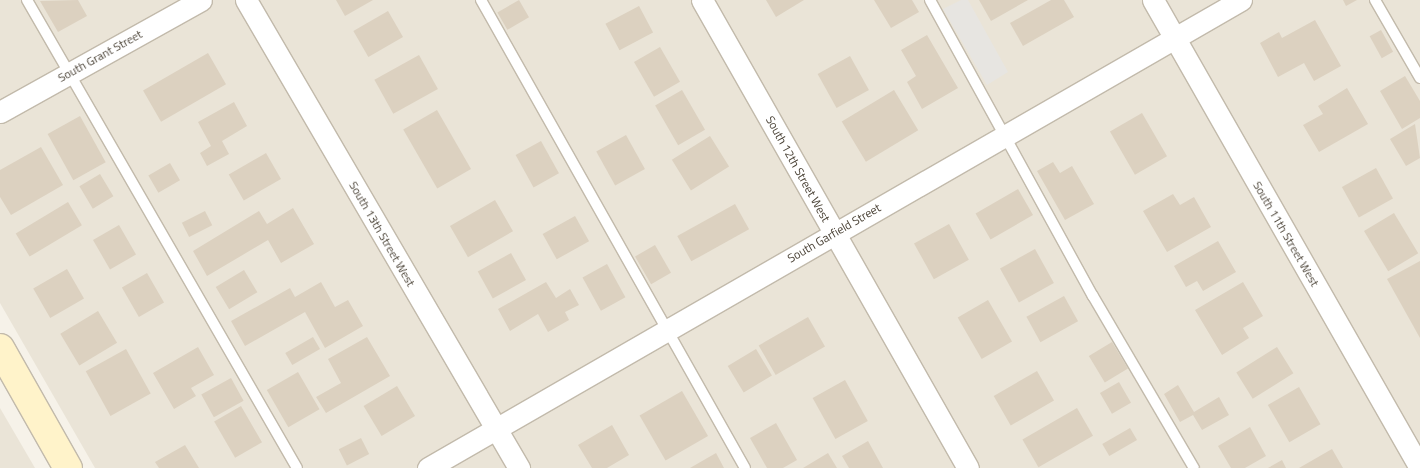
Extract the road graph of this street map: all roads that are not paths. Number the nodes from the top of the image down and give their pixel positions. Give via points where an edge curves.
1 (27, 0) edge
2 (201, 0) edge
3 (246, 0) edge
4 (481, 0) edge
5 (702, 0) edge
6 (930, 0) edge
7 (1153, 0) edge
8 (1241, 0) edge
9 (1375, 0) edge
10 (1175, 38) junction
11 (68, 74) junction
12 (1420, 78) edge
13 (0, 112) edge
14 (1004, 135) junction
15 (834, 233) junction
16 (667, 331) junction
17 (0, 348) edge
18 (497, 430) junction
19 (68, 468) edge
20 (297, 468) edge
21 (428, 468) edge
22 (519, 468) edge
23 (745, 468) edge
24 (968, 468) edge
25 (1194, 468) edge
26 (1420, 468) edge

1 - 11 lane
2 - 11 street, South Grant Street
3 - 18 street, South 13th Street West
4 - 16 lane
5 - 15 street, South 12th Street West
6 - 14 lane
7 - 10 street, South 11th Street West
8 - 10 street, South Garfield Street
9 - 12 lane
10 - 14 street, South Garfield Street
10 - 26 street, South 11th Street West
11 - 13 street, South Grant Street
11 - 20 lane
14 - 15 street, South Garfield Street
14 - 25 lane
15 - 16 street, South Garfield Street
15 - 24 street, South 12th Street West
16 - 18 street, South Garfield Street
16 - 23 lane
17 - 19 main road
18 - 21 street, South Garfield Street
18 - 22 street, South 13th Street West

